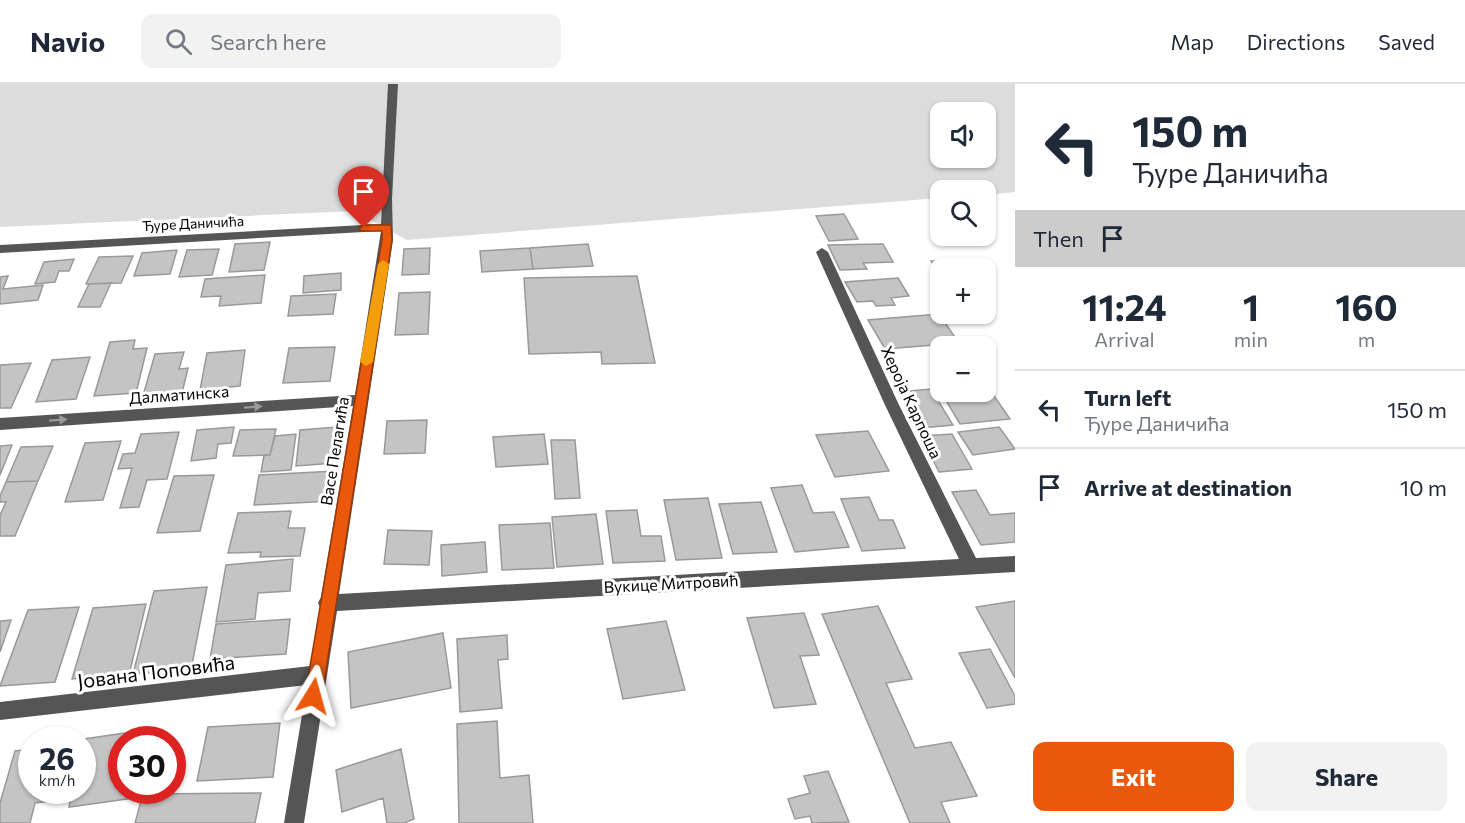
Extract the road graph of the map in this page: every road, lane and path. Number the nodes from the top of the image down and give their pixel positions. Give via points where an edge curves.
1 (393, 84) edge
2 (387, 227) junction
3 (0, 249) edge
4 (822, 252) dead end
5 (360, 400) junction
6 (0, 424) edge
7 (1015, 564) edge
8 (972, 566) junction
9 (327, 603) junction
10 (316, 675) junction
11 (0, 711) edge
12 (294, 823) edge

1 - 2 street, Васе Пелагића
2 - 3 street, Ђуре Даничића
2 - 5 street, Васе Пелагића
4 - 8 street, Хероја Карпоша
6 -> 5 street, Далматинска
5 - 9 street, Васе Пелагића
7 - 8 street, Вукице Митровић
8 - 9 street, Вукице Митровић
9 - 10 street, Васе Пелагића
10 - 11 street, Јована Поповића
10 - 12 street, Васе Пелагића

